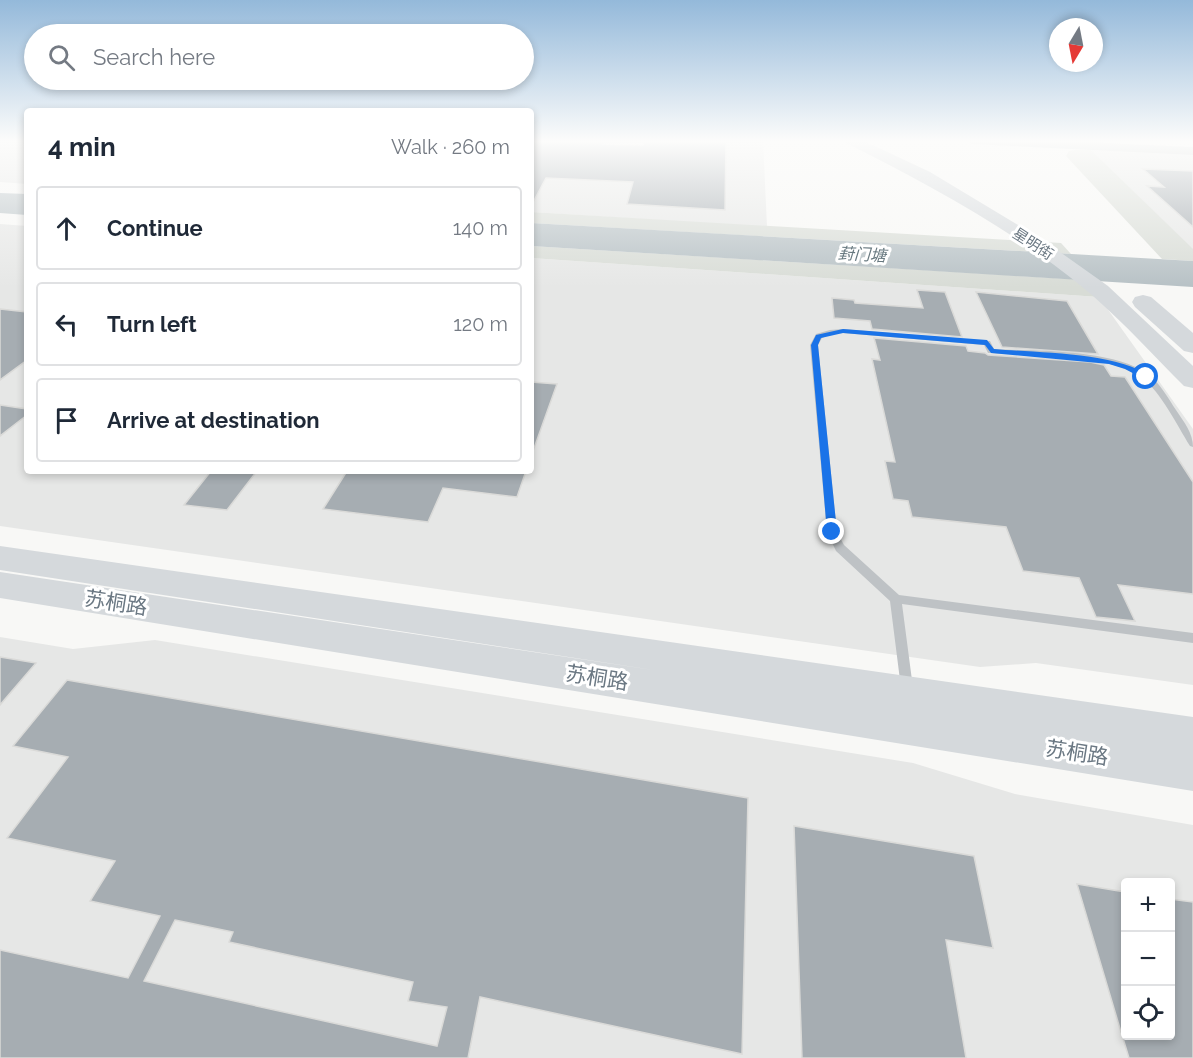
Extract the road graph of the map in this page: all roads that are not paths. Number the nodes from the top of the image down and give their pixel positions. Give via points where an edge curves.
1 (946, 189) edge
2 (976, 189) edge
3 (1193, 346) edge
4 (1193, 380) edge
5 (1193, 444) edge
6 (0, 558) edge
7 (0, 585) edge
8 (896, 599) junction
9 (1193, 638) edge
10 (908, 693) junction
11 (1193, 735) edge
12 (1193, 771) edge

1 - 4 main road, 星明街 via 1036,244 1100,291
2 - 3 main road, 星明街 via 1062,242 1150,307
5 - 8 lane via 1146,377 1116,363 991,351 987,343 843,331 819,336 814,345 832,532 840,548
6 - 10 main road, 苏桐路
7 - 12 main road, 苏桐路
8 - 9 lane
8 - 10 lane
10 - 11 main road, 苏桐路

